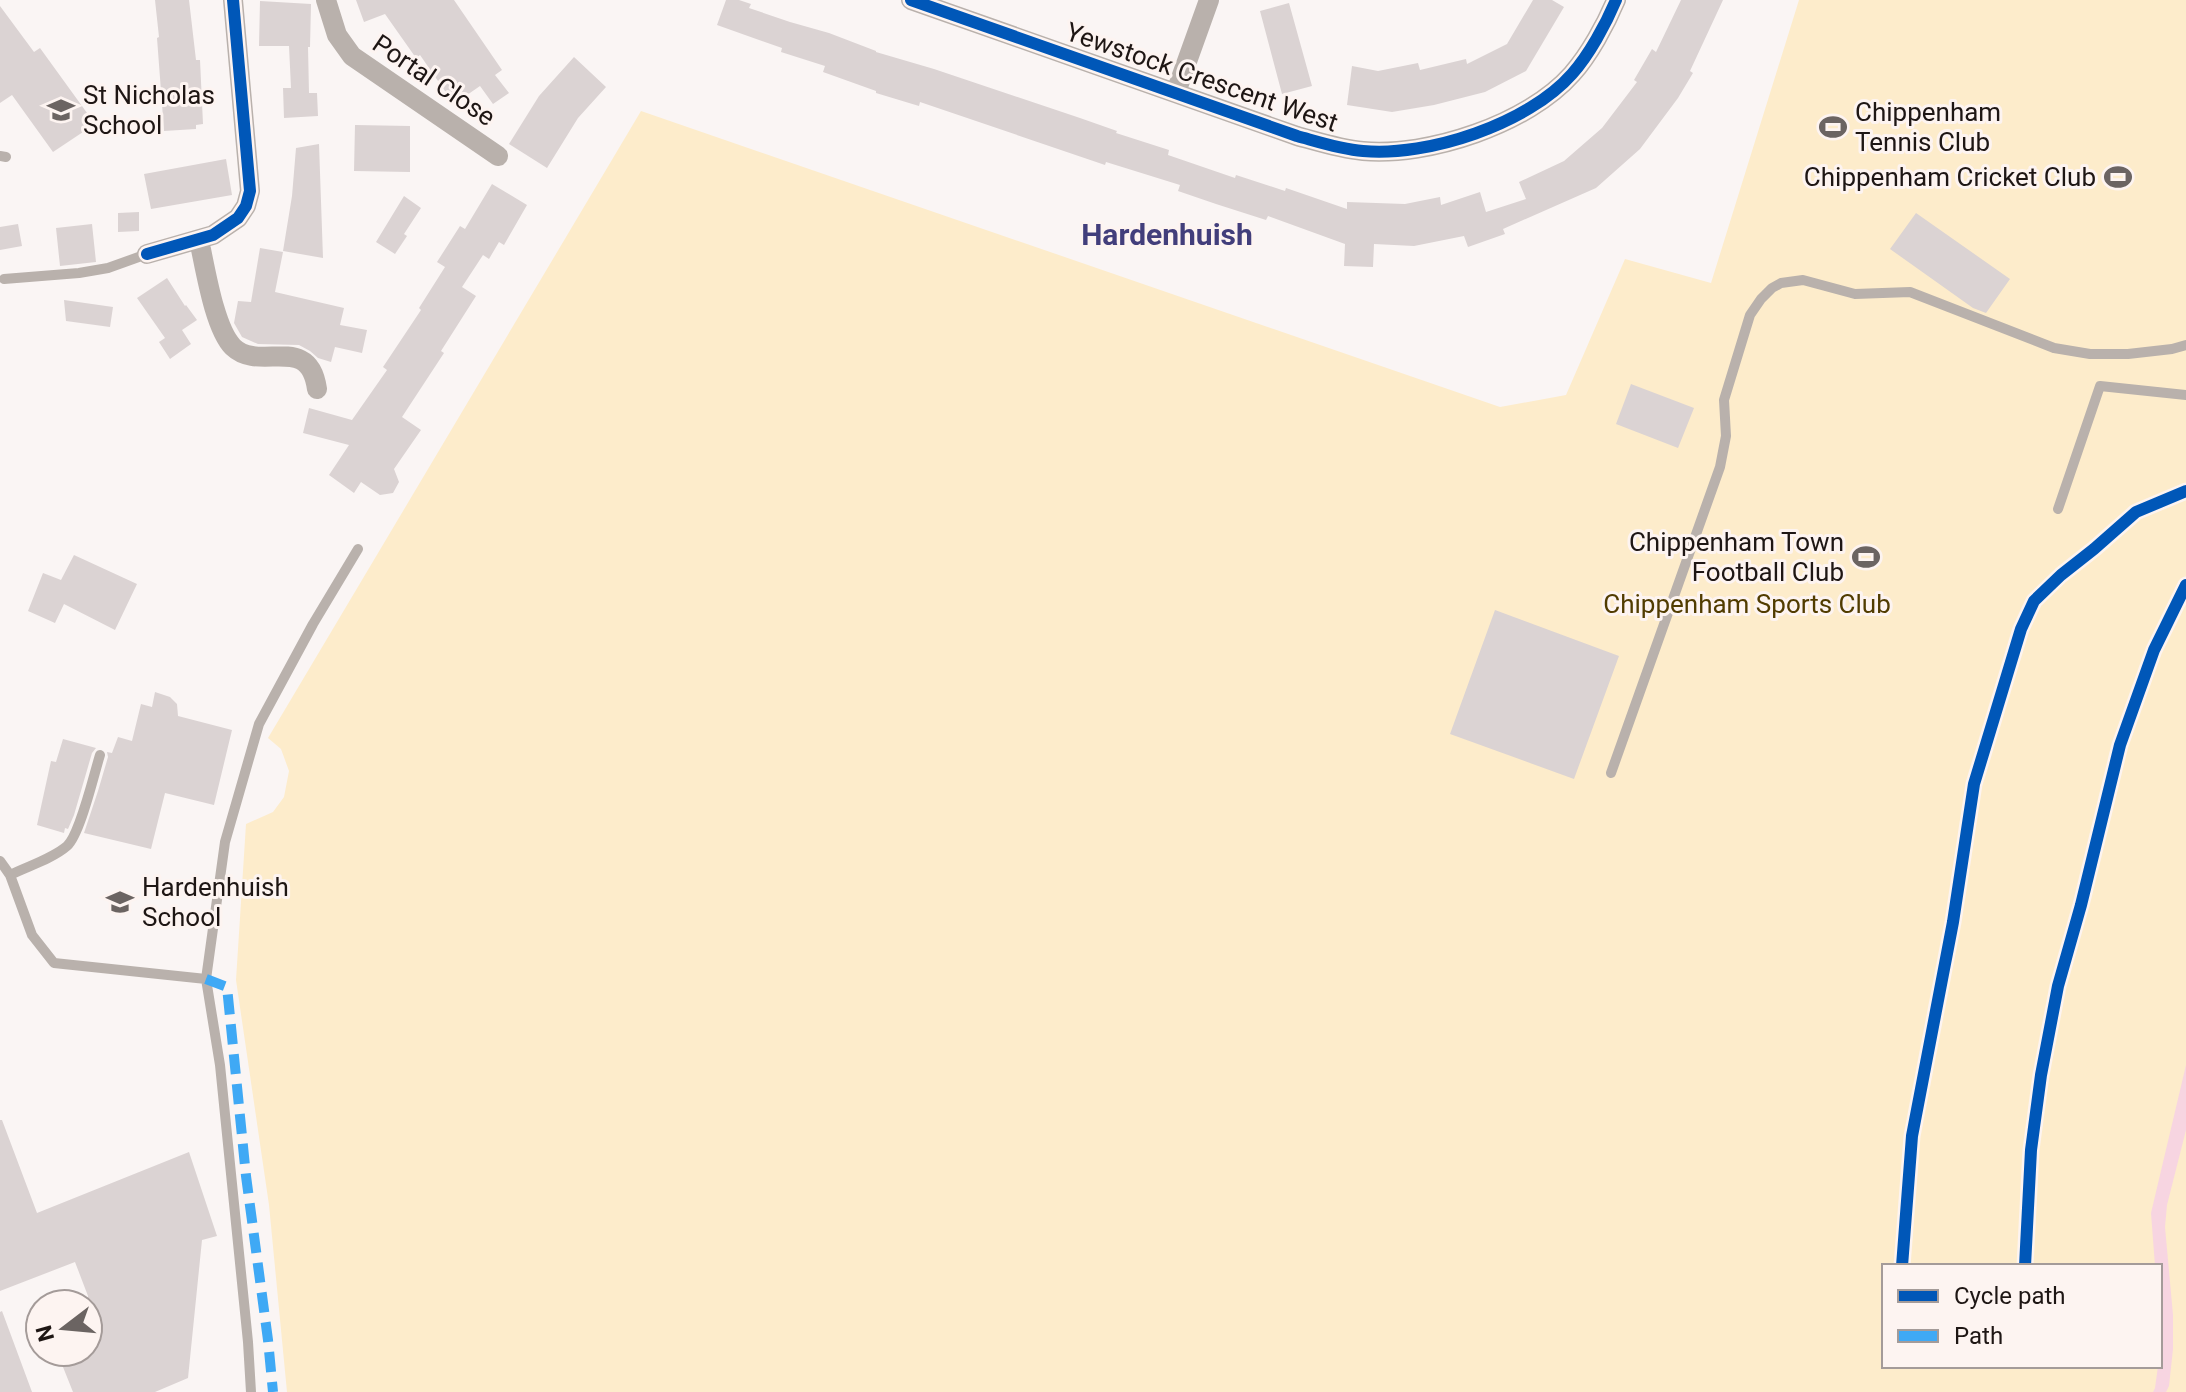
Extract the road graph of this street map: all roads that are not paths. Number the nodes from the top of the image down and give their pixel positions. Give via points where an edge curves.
1 (233, 0) edge
2 (326, 0) edge
3 (911, 0) edge
4 (1209, 0) edge
5 (1616, 0) edge
6 (1176, 92) junction
7 (498, 156) dead end
8 (199, 240) junction
9 (147, 254) joint
10 (4, 279) dead end
11 (2186, 345) edge
12 (317, 389) dead end
13 (2186, 395) edge
14 (2058, 509) dead end
15 (358, 549) dead end
16 (100, 755) dead end
17 (1611, 773) dead end
18 (0, 861) edge
19 (10, 875) junction
20 (206, 979) junction
21 (251, 1392) edge

1 - 8 street via 250,191 238,218
2 - 7 street, Portal Close via 337,35 352,56
3 - 6 street, Yewstock Crescent West
4 - 6 street, Yewstock Crescent West
5 - 6 street, Yewstock Crescent West via 1573,73 1553,92 1509,119 1441,145 1365,152 1333,147
8 - 9 street
8 - 12 street via 216,314 228,341 244,354 305,362
9 - 10 lane via 108,268
11 - 17 lane via 2090,354 2054,348 1910,292 1855,294 1803,280 1772,288 1750,315 1724,400 1726,436 1720,467
13 - 14 lane via 2100,386
15 - 20 lane via 259,724 225,842
16 - 19 lane via 70,844
18 - 19 lane
19 - 20 lane via 32,935 54,963
20 - 21 lane via 224,1094

